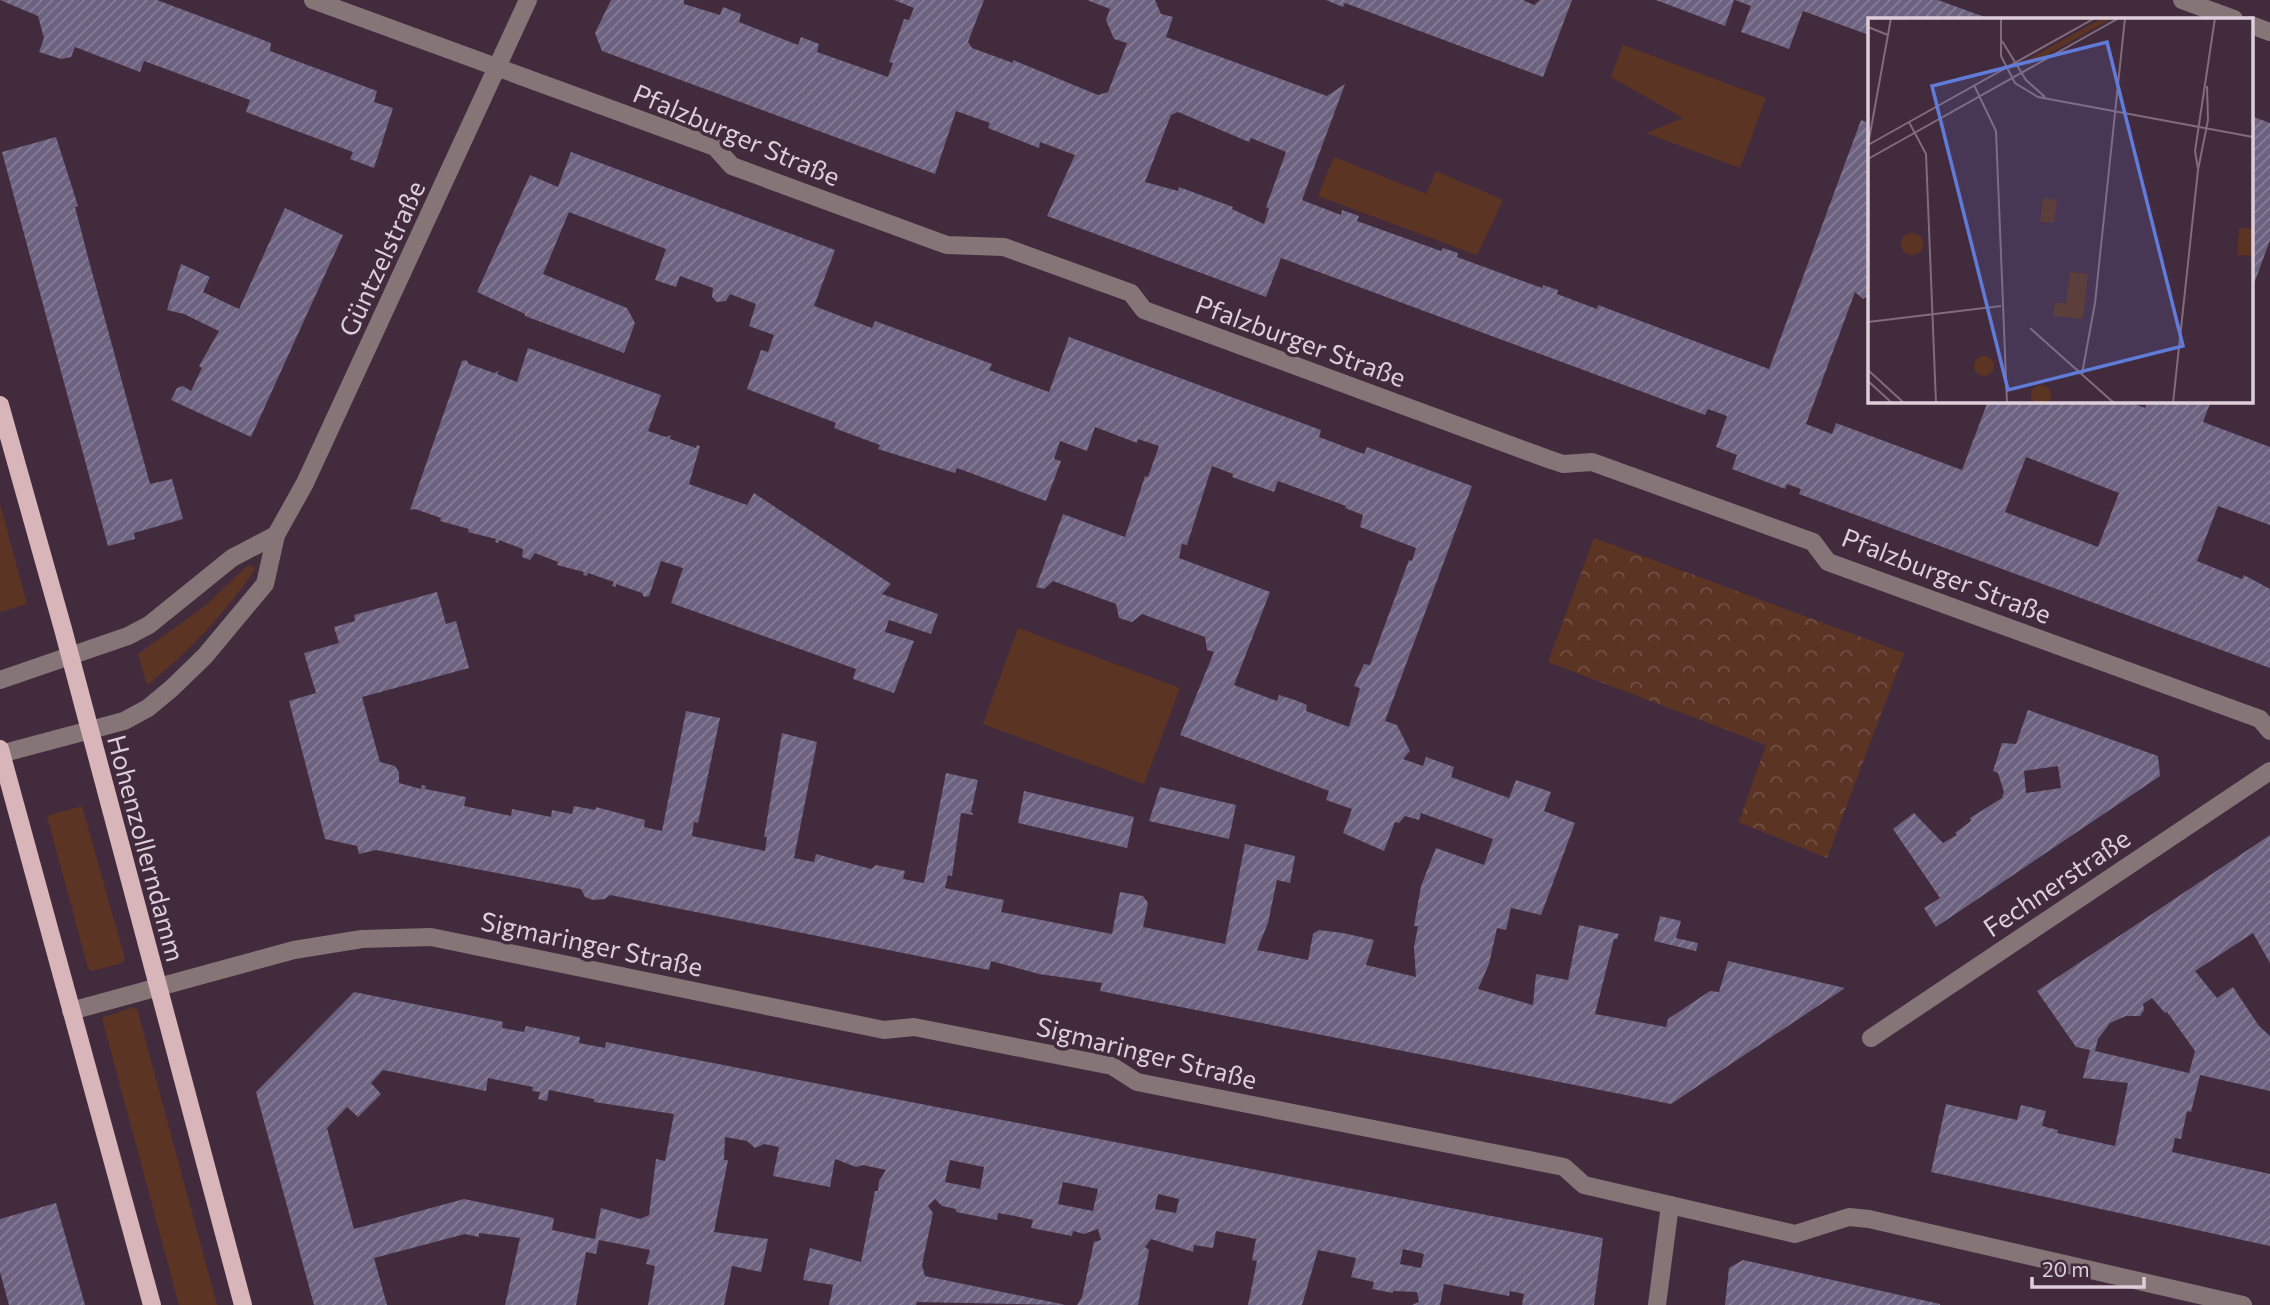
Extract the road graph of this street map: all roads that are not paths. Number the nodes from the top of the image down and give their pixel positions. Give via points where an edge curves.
1 (313, 0) edge
2 (528, 0) edge
3 (2182, 0) edge
4 (2231, 18) edge
5 (2252, 25) edge
6 (2270, 33) edge
7 (499, 69) junction
8 (0, 405) edge
9 (276, 535) junction
10 (71, 658) junction
11 (0, 680) edge
12 (89, 731) junction
13 (2270, 731) edge
14 (0, 752) edge
15 (2270, 771) edge
16 (157, 987) junction
17 (71, 1011) junction
18 (1871, 1038) dead end
19 (1670, 1205) junction
20 (152, 1305) edge
21 (243, 1305) edge
22 (1657, 1305) edge
23 (2243, 1305) edge

1 - 7 street, Pfalzburger Straße
2 - 7 street, Güntzelstraße
3 - 4 street
5 - 6 street
7 - 9 street, Güntzelstraße via 305,483
7 - 13 street, Pfalzburger Straße via 715,147 732,166 947,245 1004,247 1131,293 1144,310 1551,460 1592,462 1813,542 1828,562 2260,719
8 - 10 main road, Hohenzollerndamm
9 - 10 street via 232,558 149,625
9 - 12 street, Güntzelstraße via 265,584 205,656 148,708
10 - 11 street
10 - 12 main road, Hohenzollerndamm
12 - 14 street, Güntzelstraße
12 - 16 main road, Hohenzollerndamm
14 - 17 main road
15 - 18 street, Fechnerstraße
16 - 17 street, Sigmaringer Straße
16 - 19 street, Sigmaringer Straße via 294,950 362,939 431,937 884,1030 914,1027 1112,1066 1137,1082 1563,1167 1584,1185
16 - 21 main road, Hohenzollerndamm
17 - 20 main road
19 - 22 street
19 - 23 street, Sigmaringer Straße via 1795,1234 1849,1217 1868,1219

